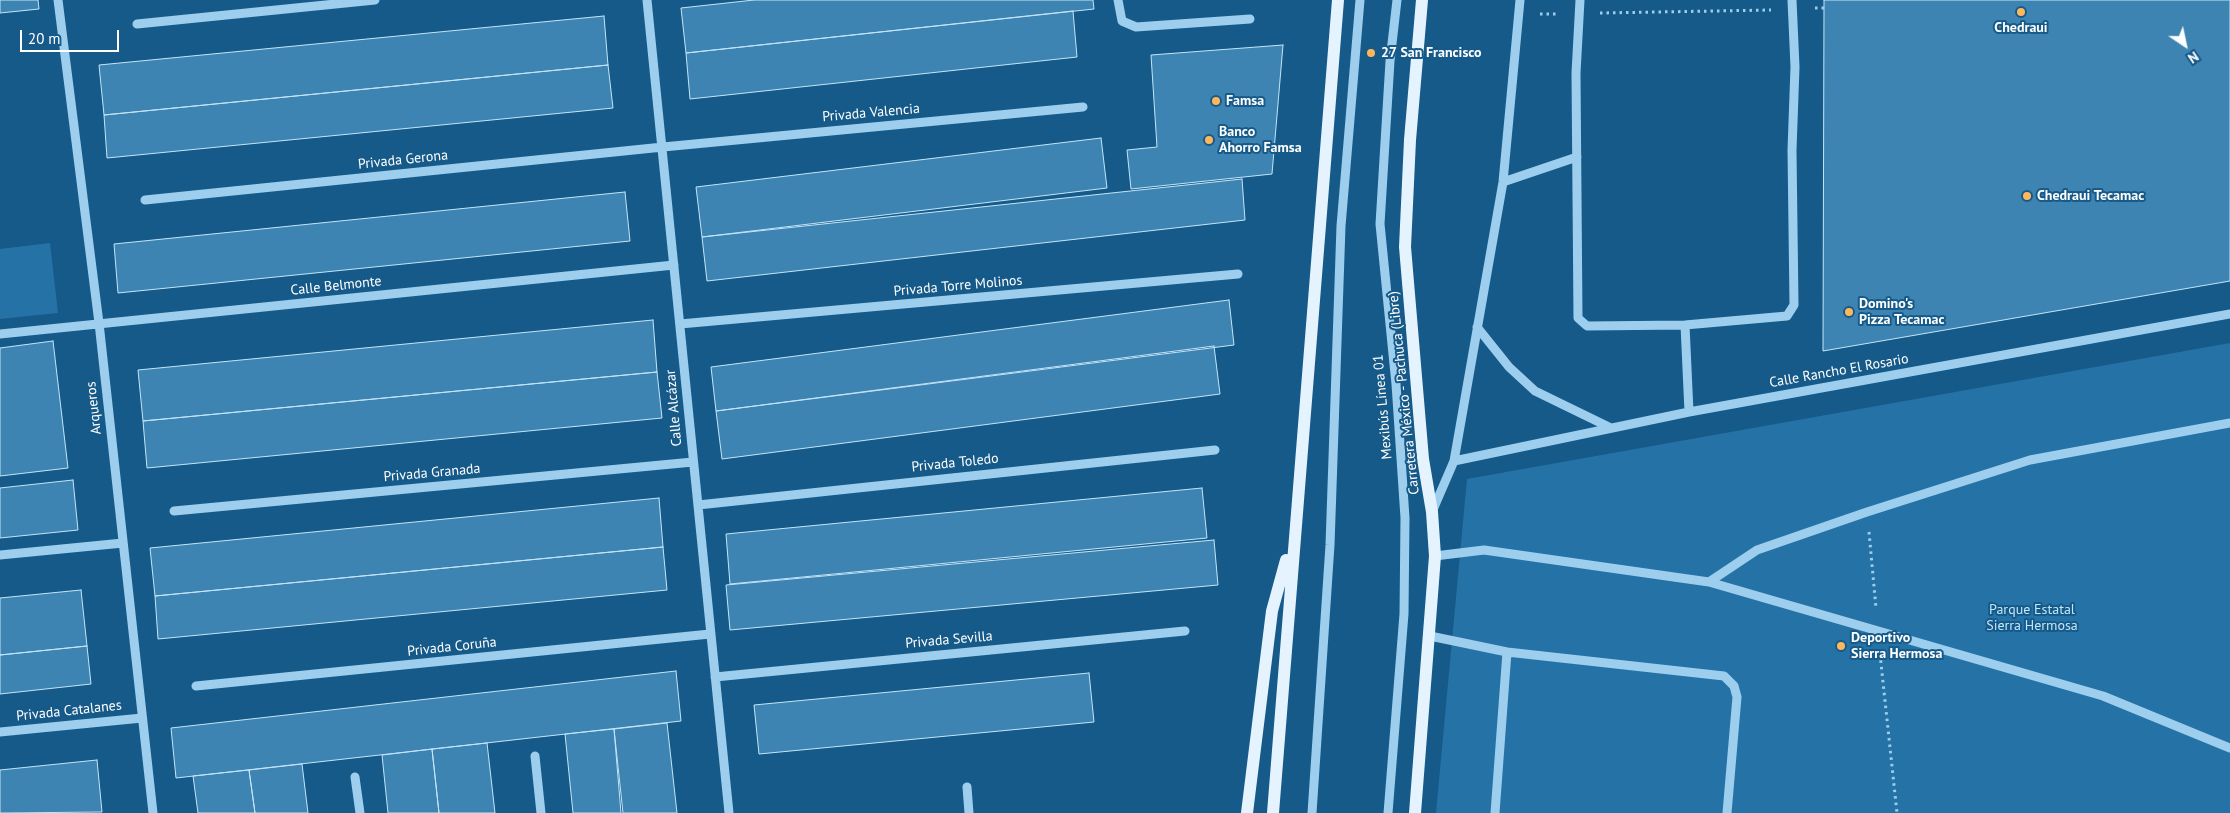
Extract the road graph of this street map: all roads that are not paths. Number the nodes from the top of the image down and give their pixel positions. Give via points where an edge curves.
1 (58, 0) edge
2 (376, 0) edge
3 (647, 0) edge
4 (1118, 0) edge
5 (1338, 0) edge
6 (1360, 0) edge
7 (1397, 0) edge
8 (1422, 0) edge
9 (1520, 0) edge
10 (1580, 0) edge
11 (1792, 5) edge
12 (1250, 19) dead end
13 (137, 24) dead end
14 (1083, 107) dead end
15 (662, 147) junction
16 (1577, 157) junction
17 (1504, 182) junction
18 (145, 200) dead end
19 (674, 265) junction
20 (1238, 274) dead end
21 (2230, 314) edge
22 (99, 323) junction
23 (680, 324) junction
24 (1685, 325) junction
25 (1478, 327) junction
26 (0, 334) edge
27 (1689, 412) junction
28 (2230, 423) edge
29 (1611, 429) junction
30 (1215, 450) dead end
31 (1454, 461) junction
32 (693, 462) junction
33 (698, 505) junction
34 (174, 511) dead end
35 (1432, 512) junction
36 (1294, 531) junction
37 (123, 543) junction
38 (0, 555) edge
39 (1435, 556) junction
40 (1709, 582) junction
41 (1185, 631) dead end
42 (710, 634) junction
43 (1430, 636) junction
44 (1507, 652) junction
45 (715, 677) junction
46 (196, 686) dead end
47 (142, 718) junction
48 (0, 732) edge
49 (2230, 748) edge
50 (535, 756) dead end
51 (355, 776) dead end
52 (967, 787) dead end
53 (153, 813) edge
54 (360, 813) edge
55 (541, 813) edge
56 (728, 813) edge
57 (969, 813) edge
58 (1247, 813) edge
59 (1273, 813) edge
60 (1312, 813) edge
61 (1388, 813) edge
62 (1415, 813) edge
63 (1495, 813) edge
64 (1727, 813) edge

1 - 22 street, Arqueros
2 - 13 street
3 - 15 street, Calle Alcázar
4 - 12 street via 1122,21 1136,27
5 - 36 main road
6 - 60 street via 1341,226 1330,545
7 - 61 street, Mexibús Línea 01 via 1380,224 1405,518 1404,614
8 - 35 main road, Carretera México - Pachuca (Libre) via 1405,247 1423,459
9 - 17 street
10 - 16 street via 1576,73
11 - 24 street via 1795,67 1792,150 1794,305 1787,316
14 - 15 street, Privada Valencia
15 - 18 street, Privada Gerona
15 - 19 street, Calle Alcázar
16 - 17 street
16 - 24 street via 1578,318 1587,326
17 - 25 street
19 - 22 street, Calle Belmonte
19 - 23 street, Calle Alcázar
20 - 23 street, Privada Torre Molinos
21 - 27 street, Calle Rancho El Rosario
22 - 26 street, Calle Belmonte
22 - 37 street, Arqueros
23 - 32 street, Calle Alcázar
24 - 27 street
25 - 29 street via 1509,367 1535,392
25 - 31 street
27 - 29 street, Calle Rancho El Rosario
28 - 40 street via 2030,460 1757,550
29 - 31 street, Calle Rancho El Rosario
30 - 33 street, Privada Toledo
31 - 35 street
32 - 33 street, Calle Alcázar
32 - 34 street, Privada Granada
33 - 42 street, Calle Alcázar
35 - 39 main road, Carretera México - Pachuca (Libre)
36 - 58 main road via 1272,611
36 - 59 main road
37 - 38 street
37 - 47 street, Arqueros
39 - 40 street via 1484,550
39 - 43 main road, Carretera México - Pachuca (Libre)
40 - 49 street via 2103,696
41 - 45 street, Privada Sevilla
42 - 45 street, Calle Alcázar
42 - 46 street, Privada Coruña
43 - 44 street
43 - 62 main road, Carretera México - Pachuca (Libre)
44 - 63 street
44 - 64 street via 1724,676 1734,686 1737,698
45 - 56 street, Calle Alcázar
47 - 48 street, Privada Catalanes
47 - 53 street, Arqueros
50 - 55 street
51 - 54 street
52 - 57 street

